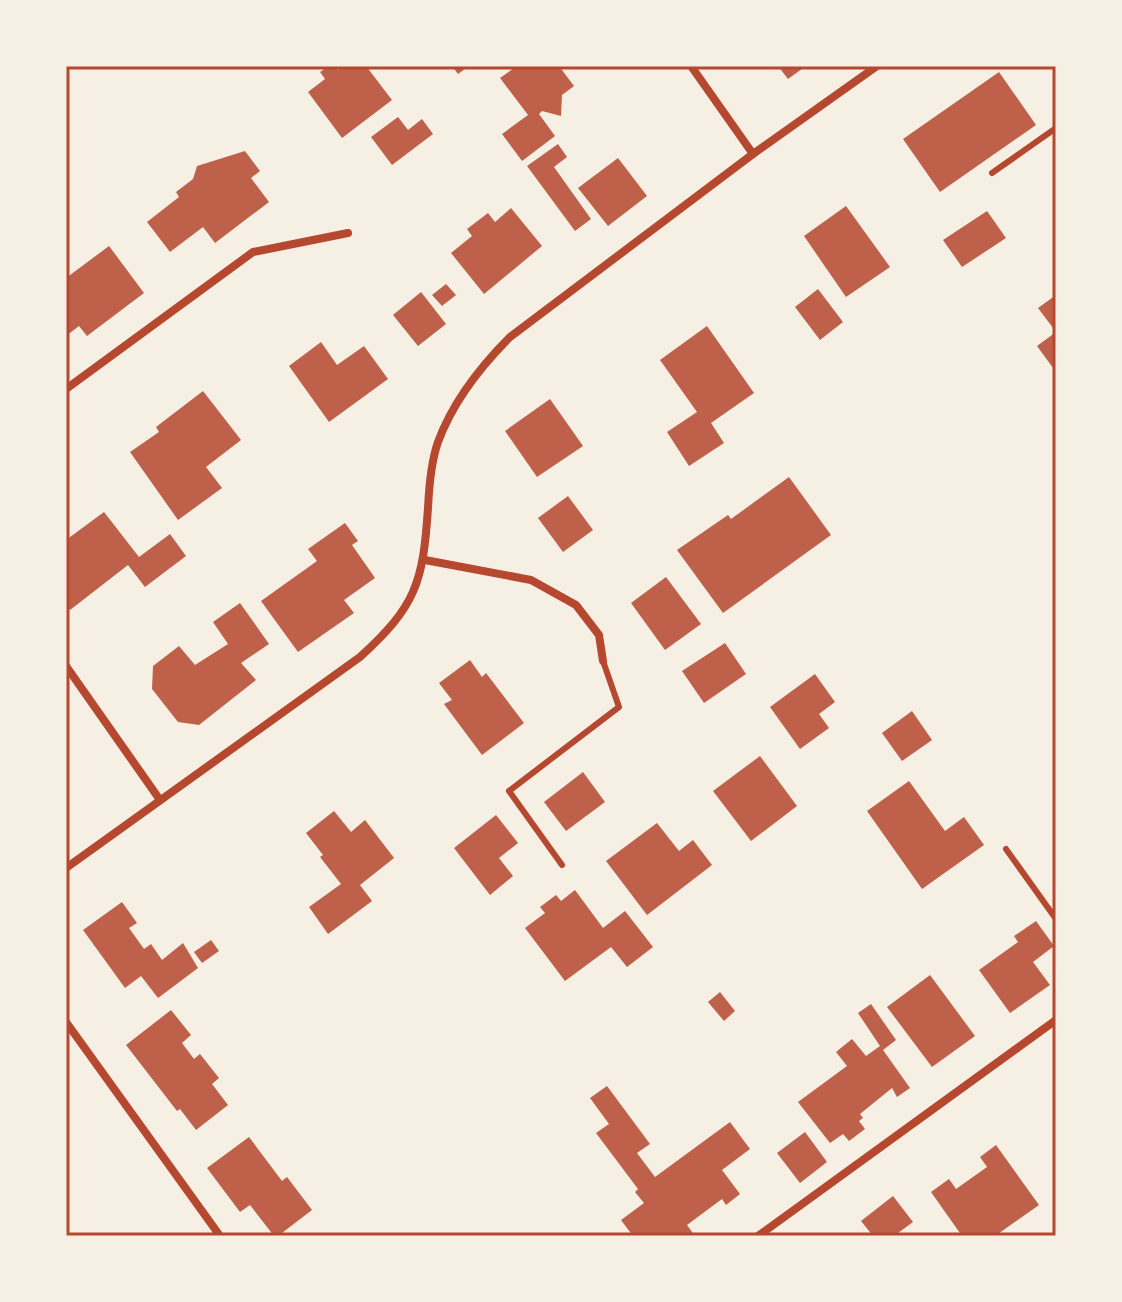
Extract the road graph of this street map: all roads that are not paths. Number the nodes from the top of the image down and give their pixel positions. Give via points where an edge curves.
1 (691, 66) edge
2 (877, 66) edge
3 (1056, 128) edge
4 (753, 154) junction
5 (992, 173) dead end
6 (348, 233) dead end
7 (66, 389) edge
8 (425, 560) junction
9 (603, 661) joint
10 (66, 666) edge
11 (160, 800) junction
12 (1006, 849) dead end
13 (562, 865) dead end
14 (66, 868) edge
15 (1056, 919) edge
16 (1056, 1020) edge
17 (66, 1022) edge
18 (220, 1236) edge
19 (758, 1236) edge

1 - 4 street
2 - 4 street
3 - 5 lane
4 - 8 street via 510,337 479,368 437,443
6 - 7 street via 253,252
8 - 9 street via 531,580 576,605 599,635
8 - 11 street via 411,598 390,630
9 - 13 lane via 619,707 509,791
10 - 11 street
11 - 14 street
12 - 15 lane
16 - 19 street
17 - 18 street

